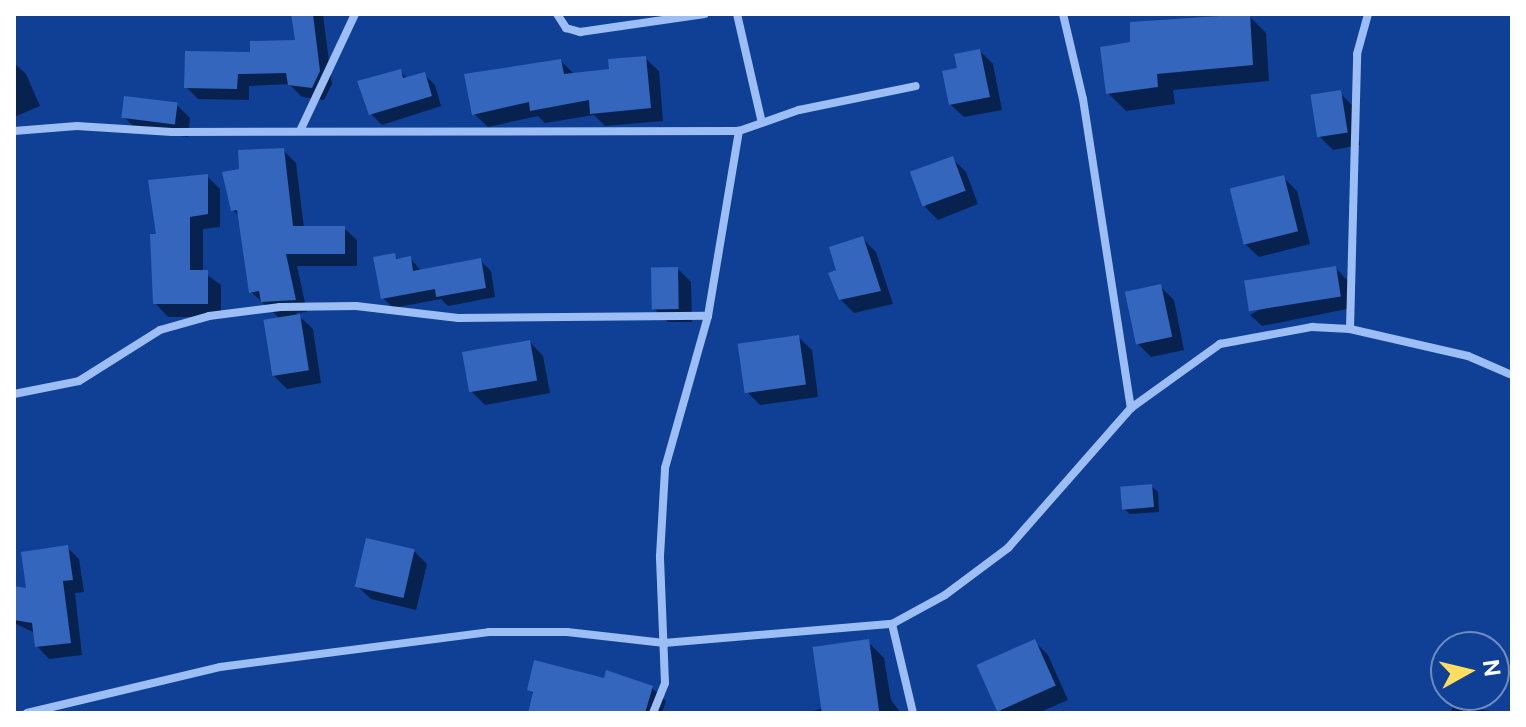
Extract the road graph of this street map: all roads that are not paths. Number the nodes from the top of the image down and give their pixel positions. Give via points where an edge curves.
1 (355, 14) edge
2 (557, 14) edge
3 (705, 14) edge
4 (737, 14) edge
5 (1063, 14) edge
6 (1368, 14) edge
7 (916, 86) dead end
8 (761, 119) junction
9 (14, 131) edge
10 (300, 131) junction
11 (739, 131) junction
12 (708, 316) junction
13 (1350, 329) junction
14 (1512, 375) edge
15 (14, 394) edge
16 (1131, 408) junction
17 (892, 624) junction
18 (664, 643) junction
19 (27, 713) edge
20 (653, 713) edge
21 (913, 713) edge

1 - 10 street
2 - 3 street via 566,28 580,32
4 - 8 street
5 - 16 street via 1083,99
6 - 13 street via 1357,54
7 - 8 street
8 - 11 street
9 - 10 street via 77,126
10 - 11 street
11 - 12 street
12 - 15 street via 458,318 356,306 280,307 209,316 160,330 79,381
12 - 18 street via 665,468 660,556
13 - 14 street via 1468,356
13 - 16 street via 1312,327 1252,334 1220,344
16 - 17 street via 1008,548 945,595
17 - 18 street
17 - 21 street
18 - 19 street via 567,632 489,632 220,667
18 - 20 street via 665,683

